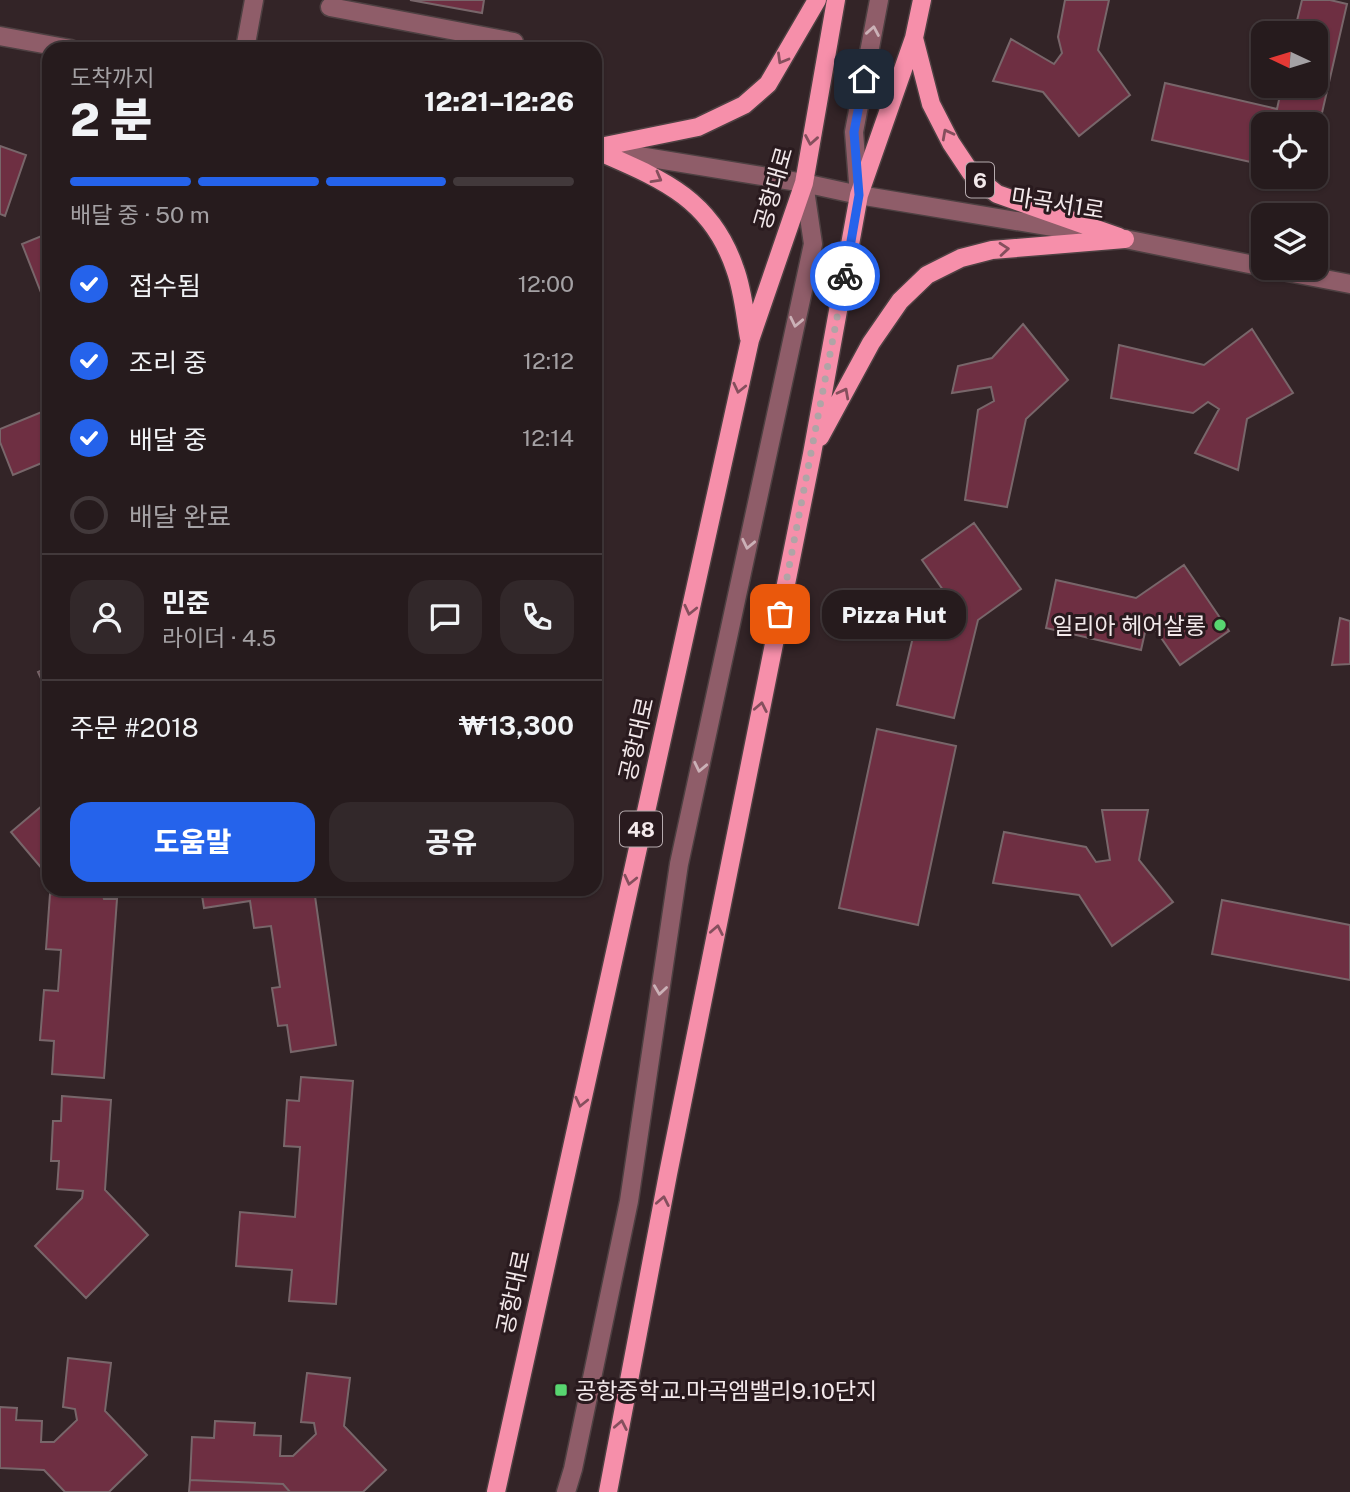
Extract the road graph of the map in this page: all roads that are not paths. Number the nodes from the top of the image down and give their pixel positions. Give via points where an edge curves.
1 (254, 0) edge
2 (817, 0) edge
3 (836, 0) edge
4 (878, 0) edge
5 (922, 0) edge
6 (330, 7) dead end
7 (0, 36) edge
8 (914, 38) junction
9 (246, 42) edge
10 (514, 42) edge
11 (42, 44) edge
12 (602, 148) edge
13 (602, 150) edge
14 (602, 152) edge
15 (804, 183) junction
16 (859, 195) junction
17 (1125, 239) junction
18 (1251, 264) edge
19 (1328, 280) edge
20 (1350, 284) edge
21 (750, 340) junction
22 (812, 454) junction
23 (494, 1488) edge
24 (566, 1492) edge
25 (608, 1492) edge

1 - 9 street
2 -> 12 main road via 768,84 744,105 698,127
3 -> 15 main road, 공항대로
16 -> 4 street via 854,132
5 - 8 main road, 6
6 - 10 street
7 - 11 street
8 - 16 main road, 6
17 -> 8 main road, 6 via 997,194 971,173 931,104
13 - 15 street, 마곡서1로
14 -> 21 main road via 660,179 698,206 715,226 736,269
15 - 16 street, 마곡서1로 / 6
15 - 21 main road, 공항대로 / 48
15 -> 24 street via 813,244 678,864 629,1201
16 - 17 street, 마곡서1로 / 6
16 - 22 main road
17 - 18 street, 마곡서1로 / 6
22 -> 17 main road via 870,343 900,301 928,275 961,258 992,250
19 - 20 street, 마곡서1로 / 6
21 -> 23 main road, 공항대로 / 48
25 -> 22 main road

